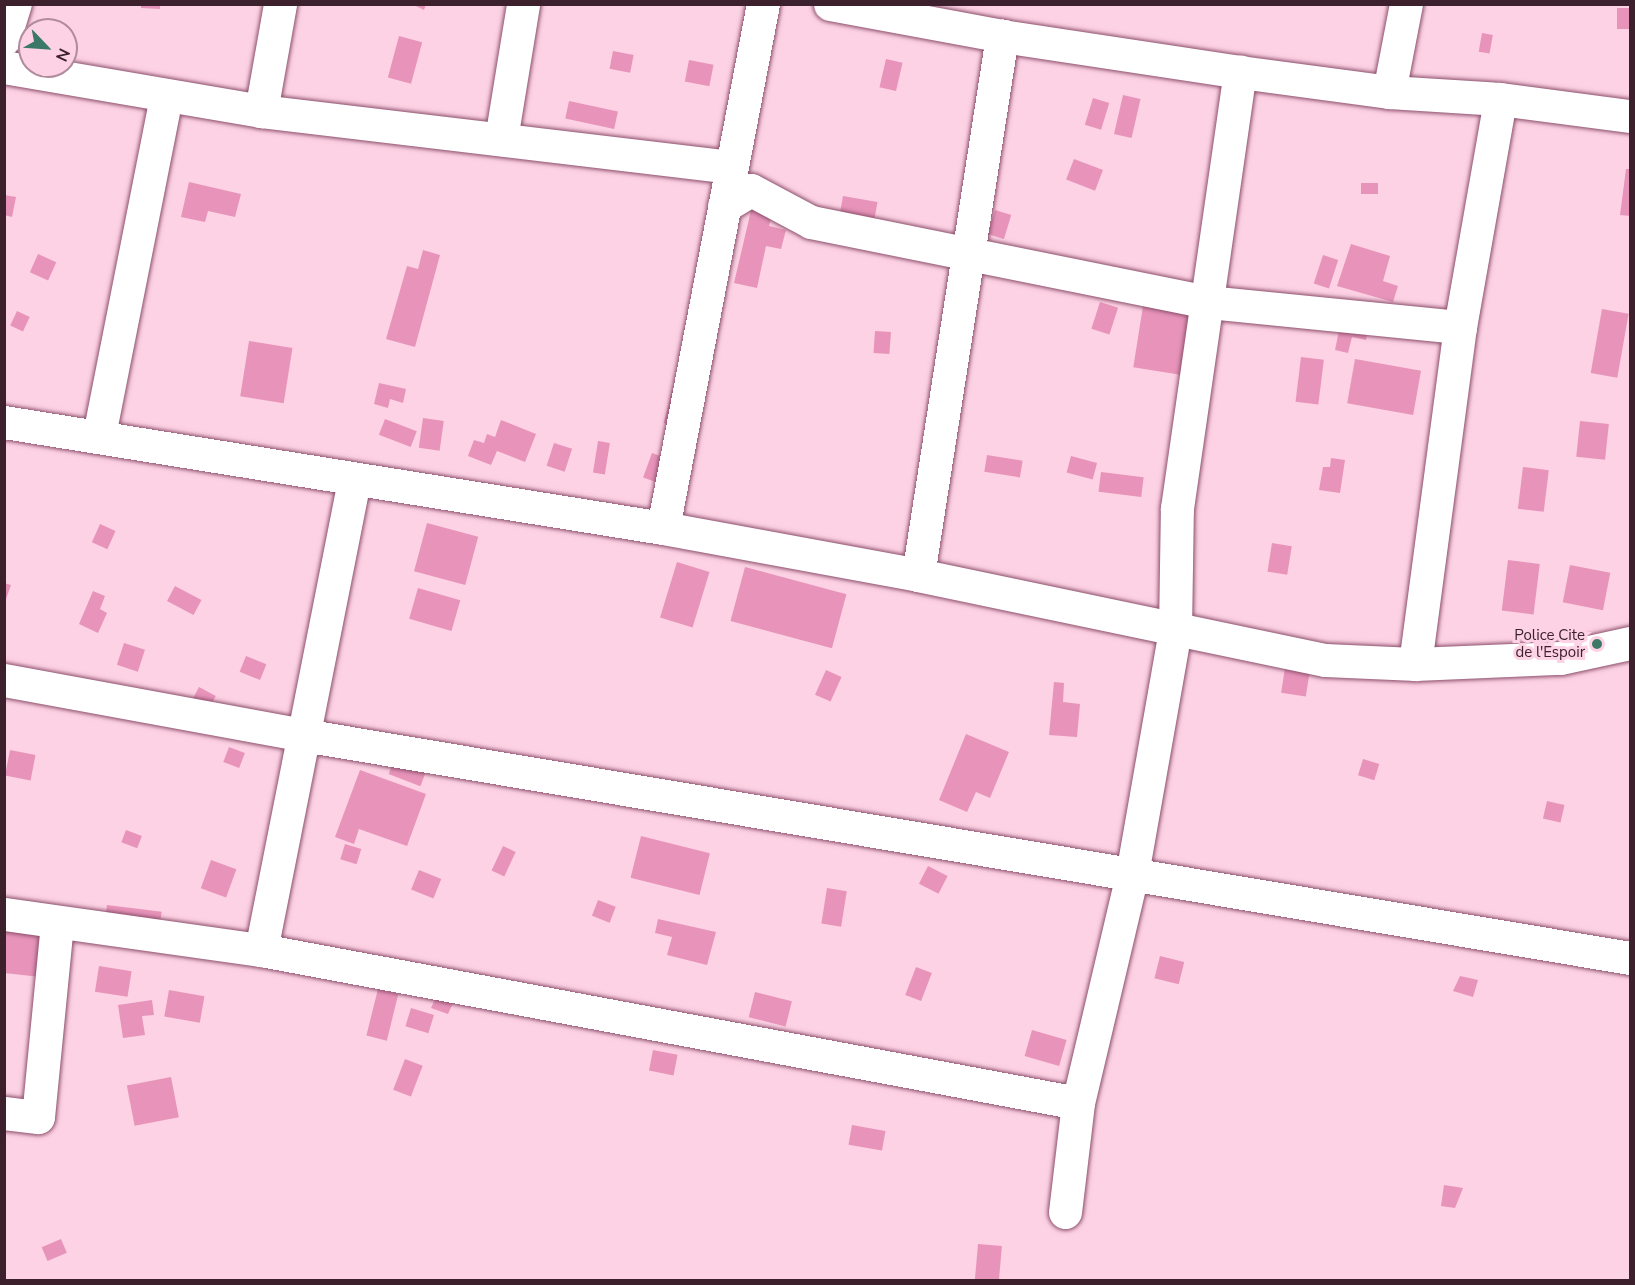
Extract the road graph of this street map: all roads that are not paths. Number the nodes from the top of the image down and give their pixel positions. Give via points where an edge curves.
1 (15, 4) edge
2 (280, 4) edge
3 (523, 4) edge
4 (763, 4) edge
5 (830, 4) edge
6 (1406, 4) edge
7 (1002, 36) junction
8 (4, 39) edge
9 (4, 67) edge
10 (1240, 72) junction
11 (1389, 92) junction
12 (166, 98) junction
13 (1500, 99) junction
14 (261, 111) junction
15 (1630, 116) edge
16 (501, 139) junction
17 (731, 167) junction
18 (724, 206) junction
19 (969, 251) junction
20 (1208, 302) junction
21 (1460, 327) junction
22 (4, 422) edge
23 (99, 435) junction
24 (354, 480) junction
25 (663, 528) junction
26 (918, 575) junction
27 (1175, 630) junction
28 (1630, 643) edge
29 (1415, 664) junction
30 (4, 681) edge
31 (303, 735) junction
32 (1132, 873) junction
33 (4, 914) edge
34 (57, 922) junction
35 (261, 950) junction
36 (1630, 958) edge
37 (1078, 1103) junction
38 (4, 1113) edge
39 (1065, 1212) dead end

1 - 8 street
2 - 14 street
3 - 16 street
4 - 17 street
5 - 7 street
6 - 11 street
7 - 10 street
7 - 19 street
9 - 12 street
10 - 11 street
10 - 20 street
11 - 13 street
12 - 14 street
12 - 23 street
13 - 15 street
13 - 21 street
14 - 16 street
16 - 17 street
17 - 18 street
18 - 19 street via 751,190 811,222
18 - 25 street
19 - 20 street
19 - 26 street
20 - 21 street
20 - 27 street via 1177,508
21 - 29 street
22 - 23 street
23 - 24 street
24 - 25 street
24 - 31 street
25 - 26 street
26 - 27 street
27 - 29 street via 1325,660
27 - 32 street
28 - 29 street via 1561,658
30 - 31 street
31 - 32 street
31 - 35 street
32 - 36 street
32 - 37 street
33 - 34 street
34 - 35 street
34 - 38 street via 38,1117
35 - 37 street
37 - 39 street

